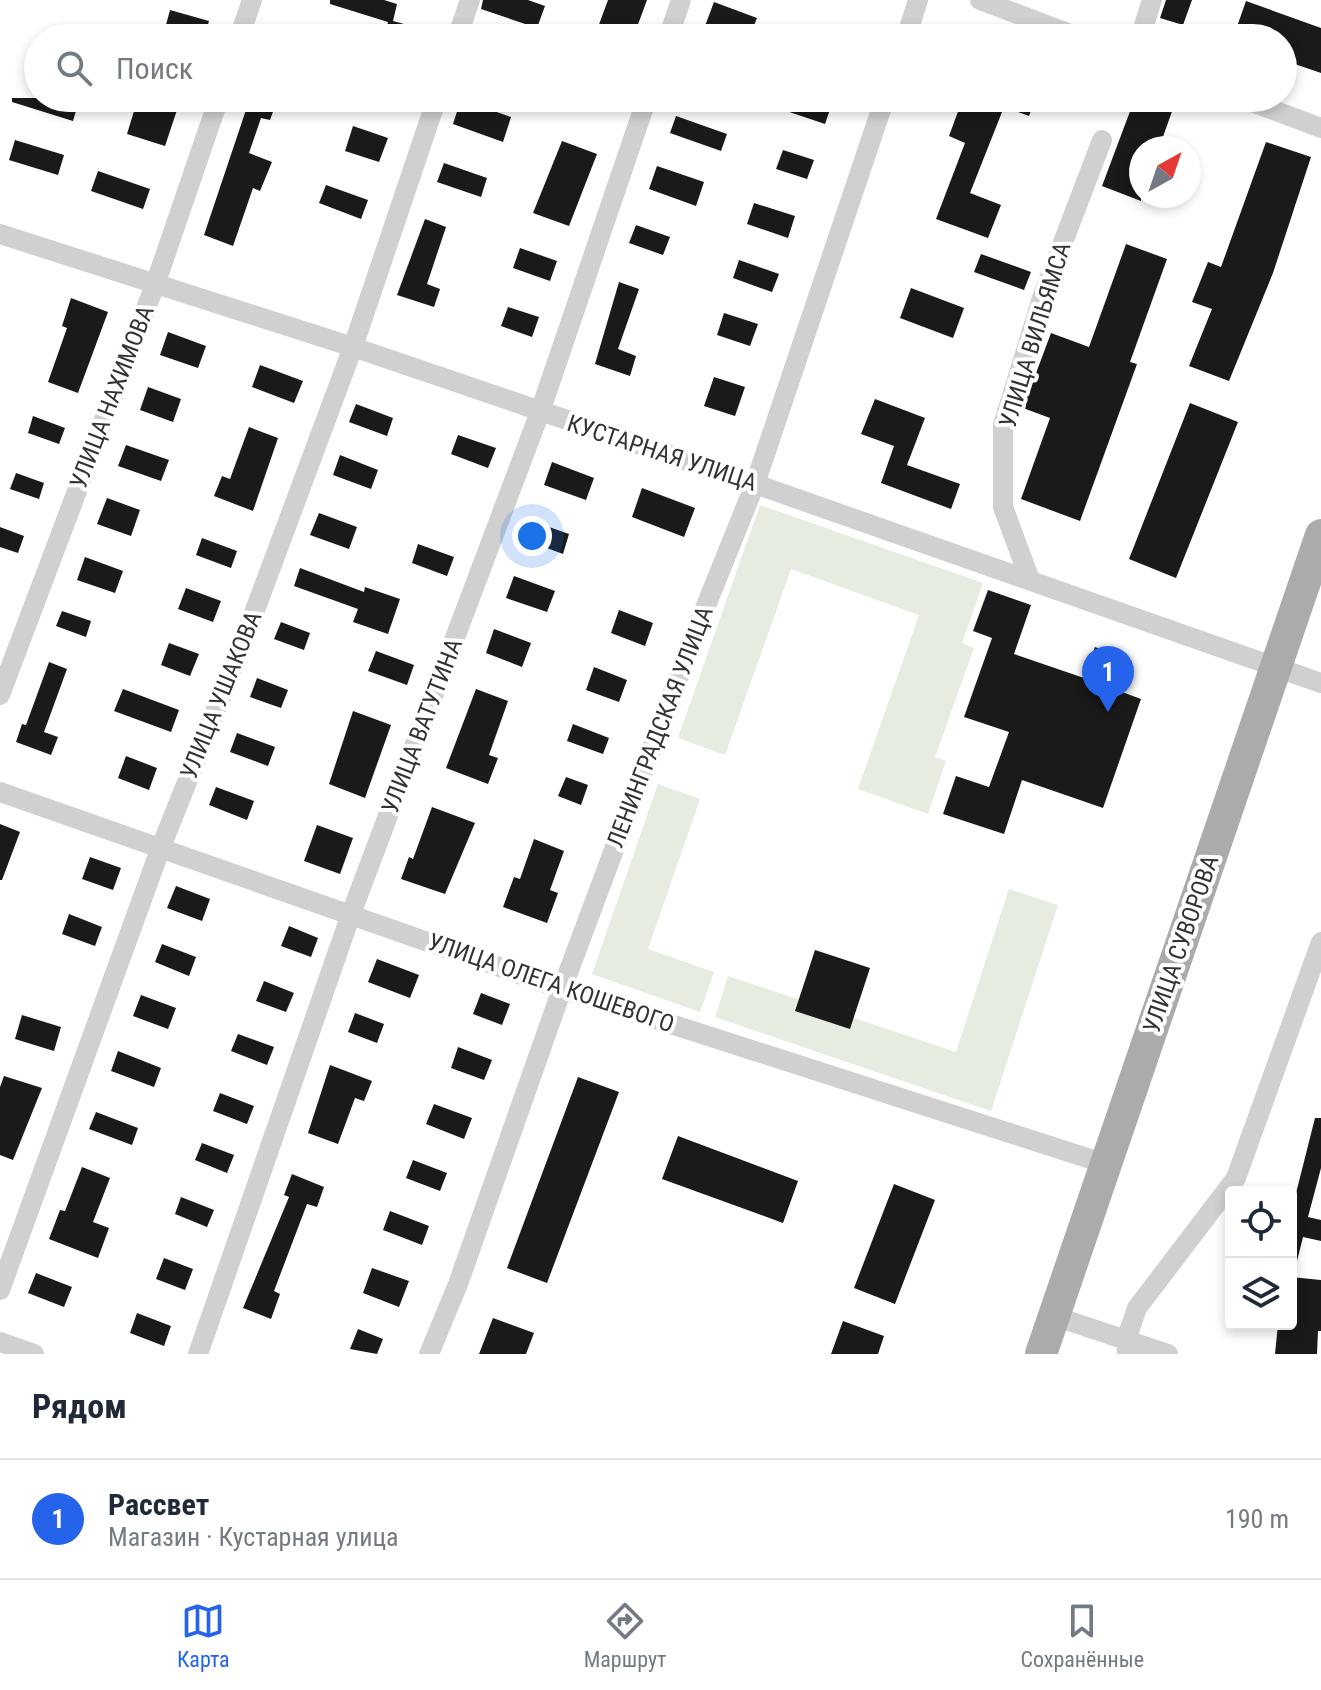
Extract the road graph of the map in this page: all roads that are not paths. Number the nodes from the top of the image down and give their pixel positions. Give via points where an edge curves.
1 (252, 0) edge
2 (470, 0) edge
3 (681, 0) edge
4 (918, 0) edge
5 (980, 0) edge
6 (1152, 0) edge
7 (244, 24) edge
8 (462, 24) edge
9 (673, 24) edge
10 (910, 24) edge
11 (1044, 24) edge
12 (1144, 24) edge
13 (214, 112) edge
14 (432, 112) edge
15 (642, 112) edge
16 (880, 112) edge
17 (1278, 112) edge
18 (1321, 128) edge
19 (1102, 140) dead end
20 (0, 234) edge
21 (156, 282) junction
22 (353, 347) junction
23 (540, 412) junction
24 (755, 484) junction
25 (1321, 535) edge
26 (1030, 580) junction
27 (1276, 666) junction
28 (1321, 683) edge
29 (0, 695) edge
30 (0, 792) edge
31 (161, 847) junction
32 (351, 914) junction
33 (1321, 942) edge
34 (562, 989) junction
35 (1106, 1164) junction
36 (0, 1290) edge
37 (1054, 1316) junction
38 (0, 1342) edge
39 (1127, 1347) edge
40 (34, 1354) edge
41 (198, 1354) edge
42 (429, 1354) edge
43 (1041, 1354) edge
44 (1168, 1354) edge

1 - 7 street
2 - 8 street
3 - 9 street
4 - 10 street
5 - 11 street
6 - 12 street
13 - 21 street, УЛИЦА НАХИМОВА
14 - 22 street, УЛИЦА УШАКОВА
15 - 23 street, УЛИЦА ВАТУТИНА
16 - 24 street, ЛЕНИНГРАДСКАЯ УЛИЦА
17 - 18 street
19 - 26 street, УЛИЦА ВИЛЬЯМСА via 1043,295 1003,425 1003,507
20 - 21 street, КУСТАРНАЯ УЛИЦА
21 - 22 street, КУСТАРНАЯ УЛИЦА
21 - 29 street, УЛИЦА НАХИМОВА
22 - 23 street, КУСТАРНАЯ УЛИЦА
22 - 31 street, УЛИЦА УШАКОВА
23 - 24 street, КУСТАРНАЯ УЛИЦА
23 - 32 street, УЛИЦА ВАТУТИНА
24 - 26 street, КУСТАРНАЯ УЛИЦА
24 - 34 street, ЛЕНИНГРАДСКАЯ УЛИЦА
25 - 27 main road, УЛИЦА СУВОРОВА
26 - 27 street, КУСТАРНАЯ УЛИЦА
27 - 28 street, КУСТАРНАЯ УЛИЦА
27 - 35 main road, УЛИЦА СУВОРОВА
30 - 31 street, УЛИЦА ОЛЕГА КОШЕВОГО
31 - 32 street, УЛИЦА ОЛЕГА КОШЕВОГО
31 - 36 street, УЛИЦА УШАКОВА
32 - 34 street, УЛИЦА ОЛЕГА КОШЕВОГО
32 - 41 street, УЛИЦА ВАТУТИНА
33 - 39 street via 1236,1178 1137,1308
34 - 35 street, УЛИЦА ОЛЕГА КОШЕВОГО
34 - 42 street, ЛЕНИНГРАДСКАЯ УЛИЦА
35 - 37 main road, УЛИЦА СУВОРОВА
37 - 39 street
37 - 43 main road, УЛИЦА СУВОРОВА
38 - 40 street
39 - 44 street

